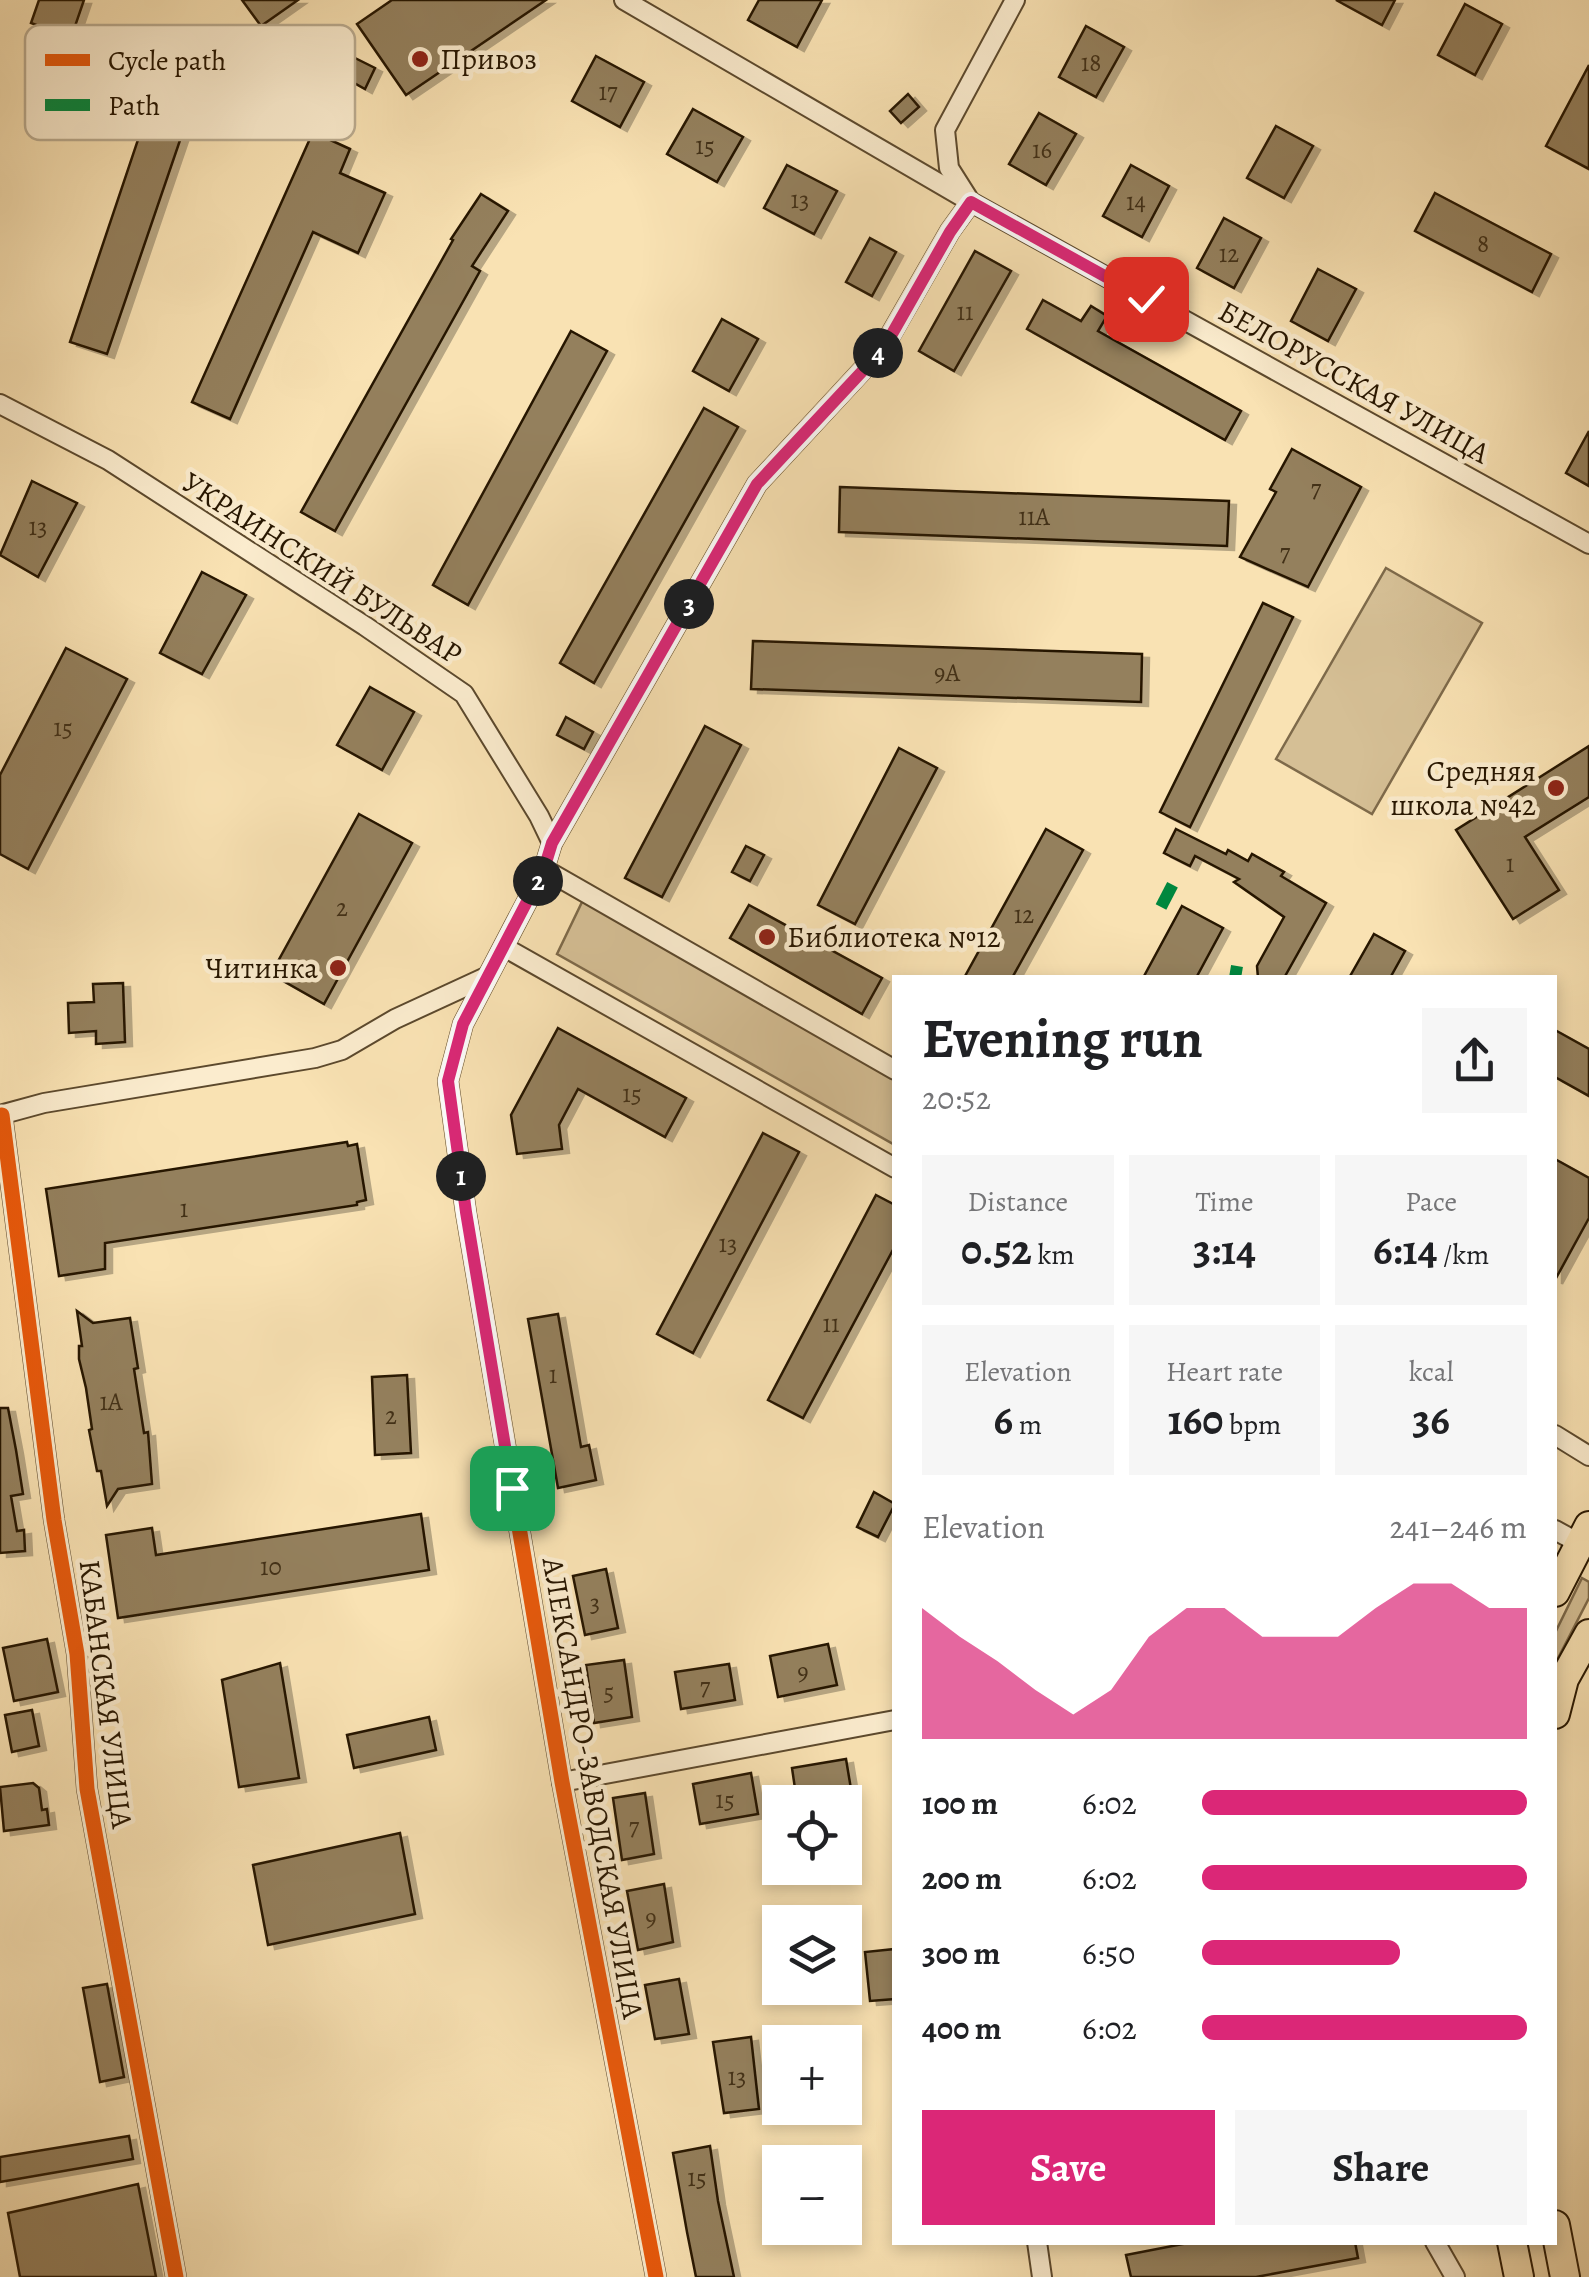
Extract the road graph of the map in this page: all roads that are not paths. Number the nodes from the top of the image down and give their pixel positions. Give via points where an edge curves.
1 (624, 0) edge
2 (1015, 0) edge
3 (971, 202) junction
4 (0, 404) edge
5 (1589, 544) edge
6 (552, 843) junction
7 (544, 869) junction
8 (504, 947) junction
9 (486, 977) junction
10 (892, 1068) edge
11 (1, 1115) edge
12 (892, 1166) edge
13 (1557, 1437) edge
14 (1589, 1456) edge
15 (1578, 1537) edge
16 (1557, 1587) edge
17 (1589, 1634) edge
18 (1557, 1706) edge
19 (892, 1721) edge
20 (562, 1782) junction
21 (1557, 2235) edge
22 (1037, 2245) edge
23 (1437, 2245) edge
24 (1513, 2245) edge
25 (176, 2277) edge
26 (656, 2277) edge
27 (1042, 2277) edge
28 (1455, 2277) edge
29 (1519, 2277) edge
30 (1565, 2277) edge

1 - 3 street, БЕЛОРУССКАЯ УЛИЦА
2 - 3 street via 946,130 950,168
3 - 5 street, БЕЛОРУССКАЯ УЛИЦА
3 - 6 street, АЛЕКСАНДРО-ЗАВОДСКАЯ УЛИЦА via 884,348 757,484
4 - 6 street, УКРАИНСКИЙ БУЛЬВАР via 108,460 464,694
6 - 7 street, АЛЕКСАНДРО-ЗАВОДСКАЯ УЛИЦА
7 - 8 street, АЛЕКСАНДРО-ЗАВОДСКАЯ УЛИЦА
7 - 10 street
8 - 9 street, АЛЕКСАНДРО-ЗАВОДСКАЯ УЛИЦА
8 - 12 street
9 - 11 street via 315,1058
9 - 20 street, АЛЕКСАНДРО-ЗАВОДСКАЯ УЛИЦА via 463,1024 448,1081
11 - 25 street, КАБАНСКАЯ УЛИЦА via 77,1654 87,1789
13 - 14 street
15 - 16 main road
17 - 18 main road
19 - 20 street
20 - 26 street, АЛЕКСАНДРО-ЗАВОДСКАЯ УЛИЦА
21 - 30 main road
22 - 27 street
23 - 28 street
24 - 29 main road

